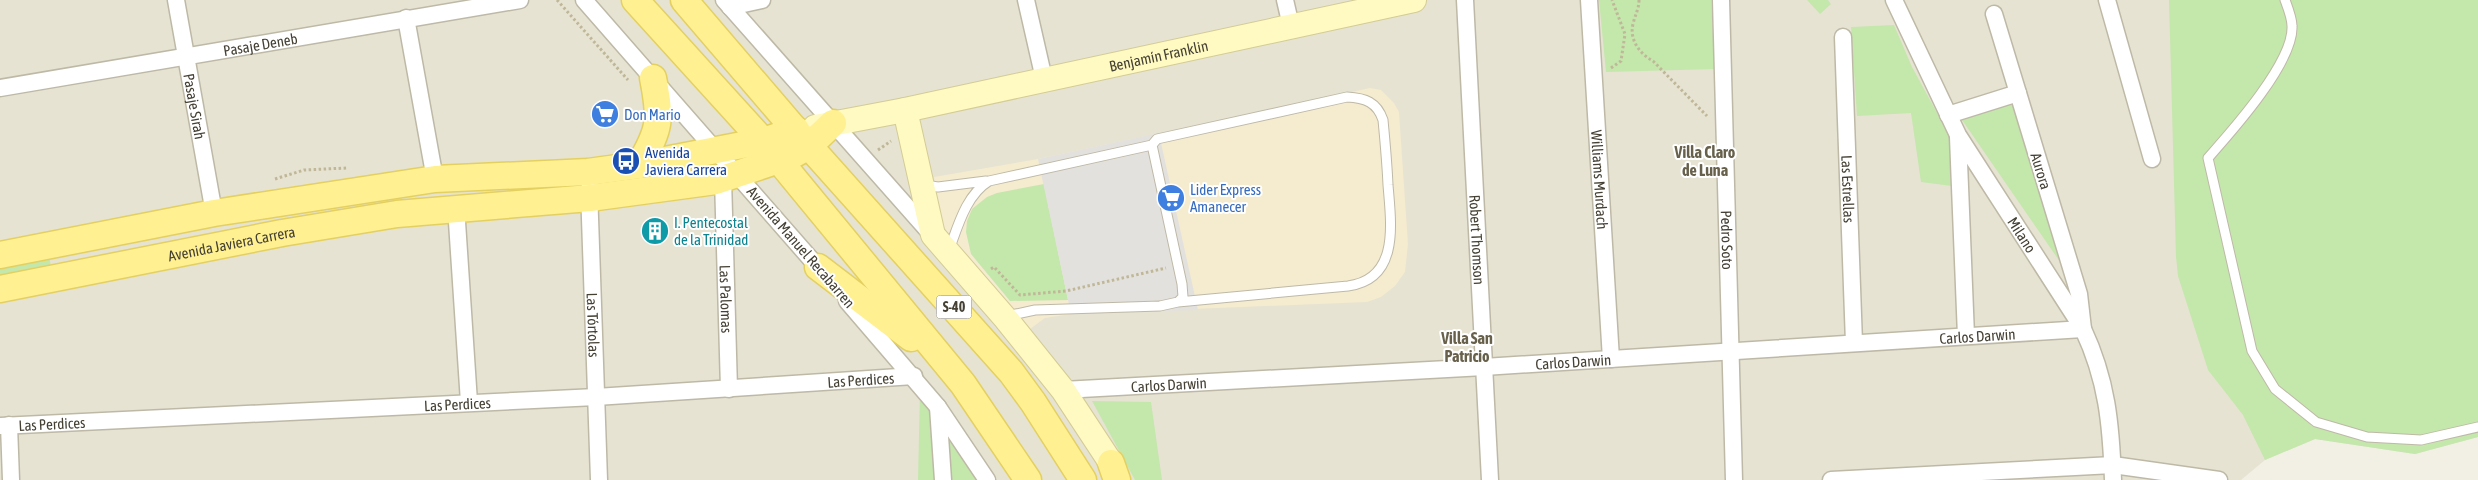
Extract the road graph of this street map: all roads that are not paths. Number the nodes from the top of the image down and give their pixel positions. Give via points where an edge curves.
1 (176, 0) edge
2 (520, 0) edge
3 (584, 0) edge
4 (635, 0) edge
5 (684, 0) edge
6 (762, 0) edge
7 (1026, 0) edge
8 (1285, 0) edge
9 (1414, 0) edge
10 (1465, 0) edge
11 (1589, 0) edge
12 (1721, 0) edge
13 (1894, 0) edge
14 (2107, 0) edge
15 (2286, 0) edge
16 (727, 3) edge
17 (1994, 14) dead end
18 (406, 18) junction
19 (1291, 26) junction
20 (1843, 37) dead end
21 (186, 57) junction
22 (1044, 79) junction
23 (643, 82) junction
24 (0, 88) edge
25 (2018, 93) junction
26 (904, 110) junction
27 (1948, 114) junction
28 (833, 123) junction
29 (1958, 135) junction
30 (802, 138) junction
31 (763, 141) junction
32 (1152, 146) junction
33 (717, 151) junction
34 (2152, 159) dead end
35 (780, 162) junction
36 (639, 164) junction
37 (588, 172) junction
38 (731, 176) junction
39 (435, 179) junction
40 (989, 181) junction
41 (921, 184) junction
42 (590, 198) junction
43 (456, 208) junction
44 (214, 213) junction
45 (243, 241) junction
46 (940, 244) junction
47 (0, 255) edge
48 (818, 267) junction
49 (0, 288) edge
50 (1178, 302) junction
51 (1006, 319) junction
52 (2083, 329) junction
53 (1966, 336) junction
54 (1854, 343) junction
55 (1731, 351) junction
56 (1612, 359) junction
57 (1484, 367) junction
58 (914, 376) junction
59 (963, 384) junction
60 (729, 389) junction
61 (1062, 390) junction
62 (596, 397) junction
63 (469, 402) junction
64 (938, 407) junction
65 (5, 425) edge
66 (2478, 427) edge
67 (2113, 472) edge
68 (1116, 474) edge
69 (11, 480) edge
70 (599, 480) edge
71 (943, 480) edge
72 (987, 480) edge
73 (1028, 480) edge
74 (1084, 480) edge
75 (1490, 480) edge
76 (1734, 480) edge
77 (1831, 480) edge
78 (2219, 480) edge

1 - 21 street, Pasaje Sirah
2 - 18 street, Pasaje Deneb
3 - 23 street, Avenida Manuel Recabarren
4 - 31 main road, S-40
5 - 30 main road, S-40
6 - 16 street
7 - 22 street
8 - 19 street
9 - 19 street, Benjamín Franklin
10 - 57 street, Robert Thomson
11 - 56 street, Williams Murdach
12 - 55 street, Pedro Soto
13 - 27 street, Milano
14 - 34 street
15 - 66 lane via 2293,27 2284,58 2246,115 2208,158 2252,351 2275,389 2316,422 2367,437 2421,440
16 - 28 street
17 - 25 street, Aurora
18 - 21 street, Pasaje Deneb
18 - 39 street
19 - 22 street, Benjamín Franklin
20 - 54 street, Las Estrellas
21 - 24 street, Pasaje Deneb
21 - 44 street, Pasaje Sirah
22 - 26 street, Benjamín Franklin
23 - 33 street, Avenida Manuel Recabarren
23 - 36 main road via 660,112 654,140
25 - 27 street
25 - 52 street, Aurora via 2080,294
26 - 28 street, Benjamín Franklin
26 - 41 street
27 - 29 street, Milano
28 - 30 main road, Avenida Javiera Carrera
28 - 46 street
29 - 52 street, Milano
29 - 53 street
30 - 31 main road, Avenida Javiera Carrera
30 - 35 main road, Avenida Javiera Carrera
30 - 74 main road, S-40 via 1011,372
31 - 33 main road, Avenida Javiera Carrera
31 - 35 main road, S-40
32 - 40 lane
32 - 50 lane via 1183,291
32 - 50 lane via 1157,139 1347,97 1372,103 1383,120 1391,236 1382,266 1372,277 1348,286
33 - 36 main road, Avenida Javiera Carrera
33 - 38 street, Avenida Manuel Recabarren
35 - 38 main road, Avenida Javiera Carrera
35 - 59 main road, S-40
36 - 37 main road, Avenida Javiera Carrera
37 - 39 main road, Avenida Javiera Carrera
37 - 42 street, Las Tórtolas
38 - 42 main road, Avenida Javiera Carrera
38 - 48 street, Avenida Manuel Recabarren
38 - 60 street, Las Palomas
39 - 44 main road, Avenida Javiera Carrera
40 - 41 lane via 938,188
40 - 46 lane via 976,190
41 - 46 street
42 - 43 main road, Avenida Javiera Carrera
42 - 62 street, Las Tórtolas
43 - 45 main road, Avenida Javiera Carrera via 338,223
43 - 63 street
44 - 45 main road via 224,227
44 - 47 main road, Avenida Javiera Carrera
45 - 49 main road, Avenida Javiera Carrera
46 - 51 street
48 - 58 street, Avenida Manuel Recabarren
48 - 59 main road via 922,346
50 - 51 lane via 1160,306 1035,310
51 - 61 street
52 - 53 street, Carlos Darwin
52 - 67 street, Milano via 2097,360 2105,392
53 - 54 street, Carlos Darwin
54 - 55 street, Carlos Darwin
55 - 56 street, Carlos Darwin
55 - 76 street, Pedro Soto
56 - 57 street, Carlos Darwin
57 - 61 street, Carlos Darwin
57 - 75 street, Robert Thomson
58 - 60 street, Las Perdices
58 - 64 street, Avenida Manuel Recabarren
59 - 73 main road, S-40
60 - 62 street, Las Perdices
61 - 68 street
62 - 63 street, Las Perdices
62 - 70 street, Las Tórtolas
63 - 65 street, Las Perdices
64 - 71 street
64 - 72 street, Avenida Manuel Recabarren
65 - 69 street
67 - 77 street
67 - 78 street

